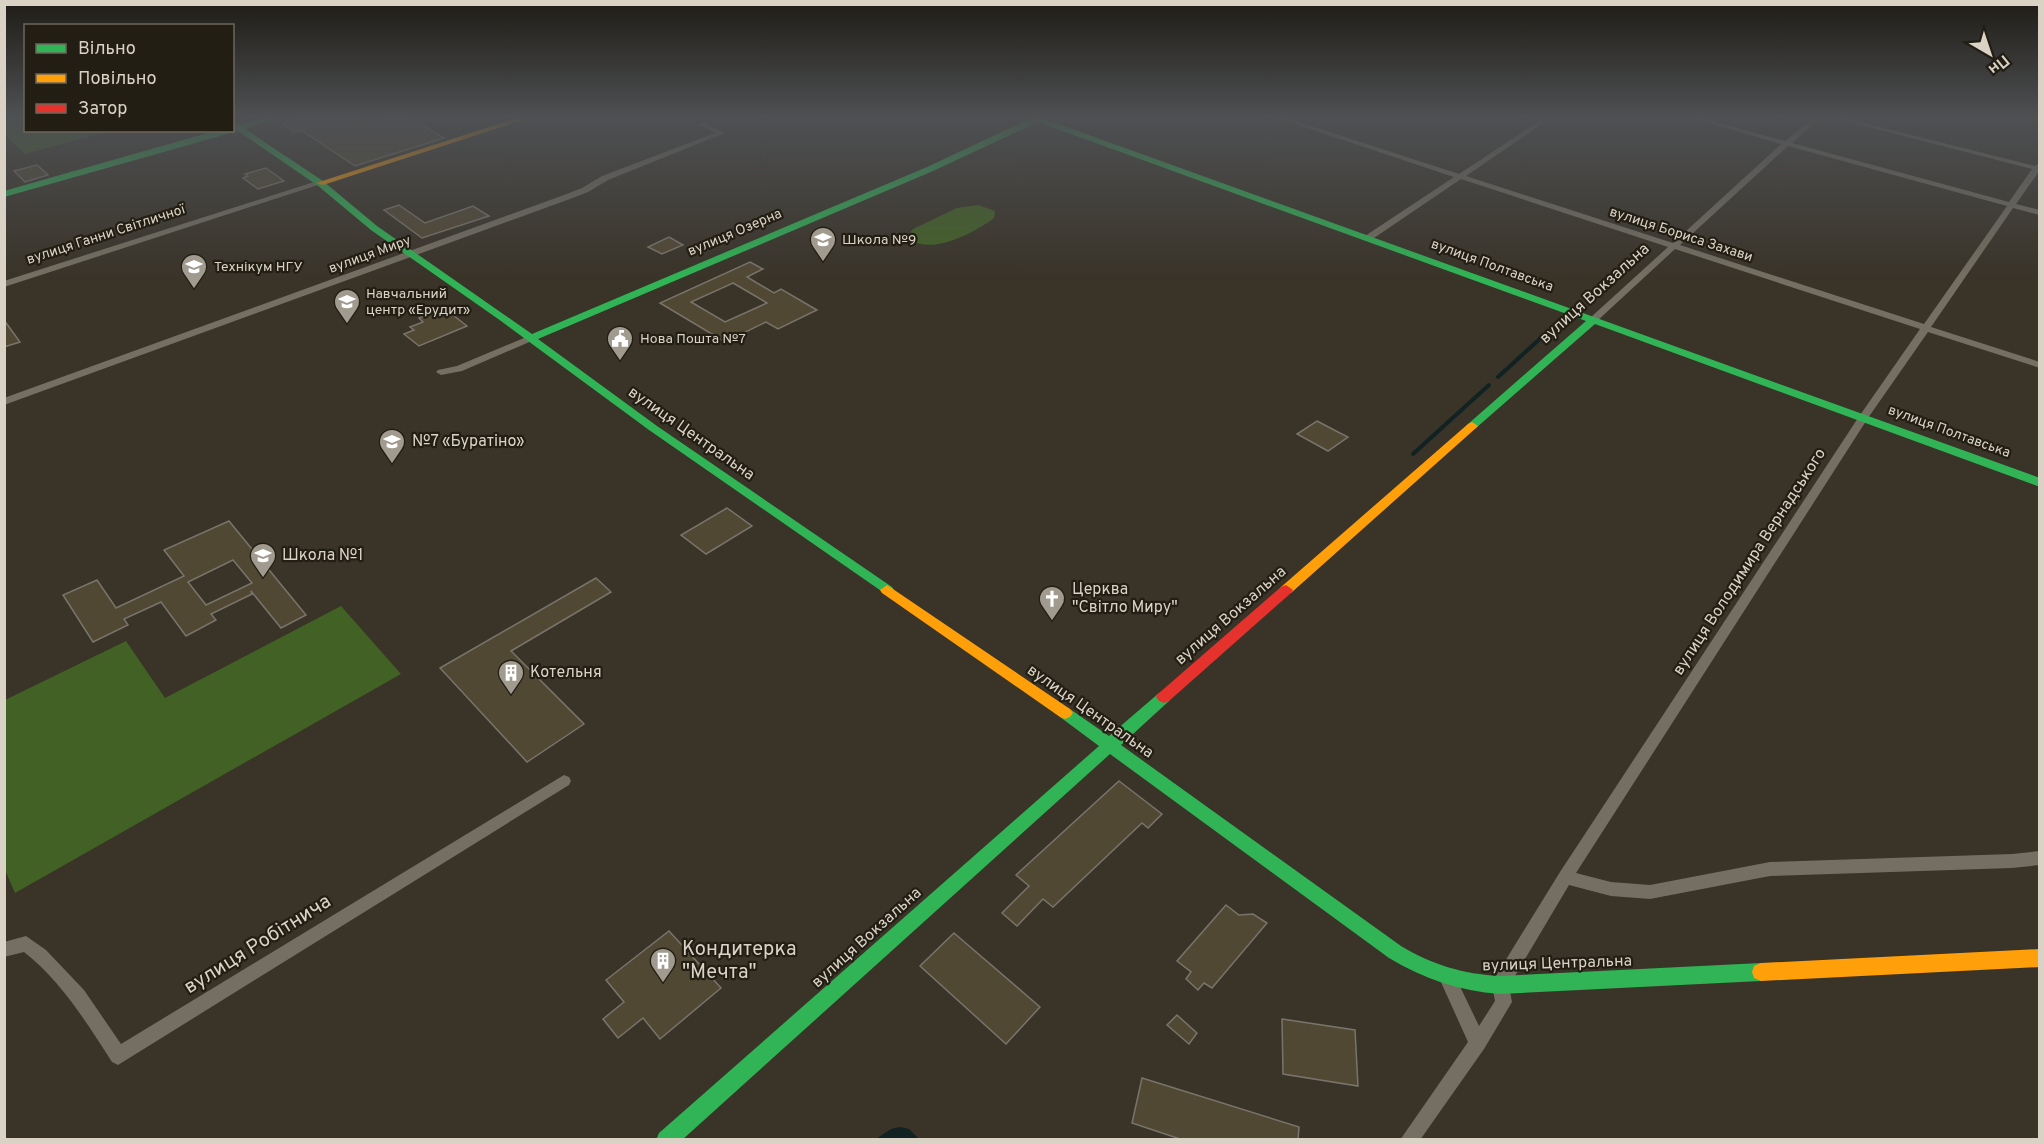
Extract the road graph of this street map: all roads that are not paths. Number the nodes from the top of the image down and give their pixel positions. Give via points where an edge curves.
1 (82, 171) edge
2 (302, 171) edge
3 (357, 171) edge
4 (622, 171) edge
5 (924, 171) edge
6 (1185, 171) edge
7 (1441, 171) edge
8 (1467, 171) edge
9 (1756, 171) edge
10 (1890, 171) edge
11 (2035, 171) edge
12 (1458, 177) junction
13 (320, 183) junction
14 (4, 194) edge
15 (2012, 205) junction
16 (2040, 213) edge
17 (1368, 238) junction
18 (1672, 247) junction
19 (411, 255) junction
20 (4, 284) edge
21 (1593, 320) junction
22 (1926, 328) junction
23 (531, 338) junction
24 (2040, 365) edge
25 (441, 372) dead end
26 (4, 402) edge
27 (1863, 418) junction
28 (2040, 483) edge
29 (1110, 744) junction
30 (564, 781) dead end
31 (2040, 858) edge
32 (1565, 877) junction
33 (4, 951) edge
34 (2040, 958) edge
35 (1448, 981) junction
36 (1500, 985) junction
37 (1478, 1043) junction
38 (666, 1140) edge
39 (1409, 1140) edge

1 - 14 street
2 - 13 street, вулиця Центральна
3 - 13 street, вулиця Ганни Світличної
4 - 19 street, вулиця Миру via 585,190
5 - 23 street, вулиця Озерна
6 - 17 street, вулиця Полтавська
7 - 12 street, вулиця Бориса Захави
8 - 12 street
9 - 18 street, вулиця Вокзальна
10 - 15 street
11 - 15 street, вулиця Володимира Вернадського
12 - 17 street
12 - 18 street, вулиця Бориса Захави
13 - 19 street, вулиця Центральна
13 - 20 street, вулиця Ганни Світличної
15 - 16 street
15 - 22 street, вулиця Володимира Вернадського
17 - 21 street, вулиця Полтавська
18 - 21 street, вулиця Вокзальна
18 - 22 street, вулиця Бориса Захави
19 - 23 street, вулиця Центральна
19 - 26 street, вулиця Миру
21 - 27 street, вулиця Полтавська
21 - 29 street, вулиця Вокзальна
22 - 24 street, вулиця Бориса Захави
22 - 27 street, вулиця Володимира Вернадського
23 - 25 street, вулиця Озерна via 459,369
23 - 29 street, вулиця Центральна via 794,528
27 - 28 street, вулиця Полтавська
27 - 32 street, вулиця Володимира Вернадського
29 - 35 street, вулиця Центральна via 1395,952
29 - 38 street, вулиця Вокзальна
30 - 33 street, вулиця Робітнича via 118,1056 76,992 37,951 26,944
31 - 32 street via 1770,869 1650,892 1611,889
32 - 36 street, вулиця Володимира Вернадського
34 - 36 street, вулиця Центральна
35 - 36 street, вулиця Центральна
35 - 37 street
36 - 37 street via 1504,1002
37 - 39 street

